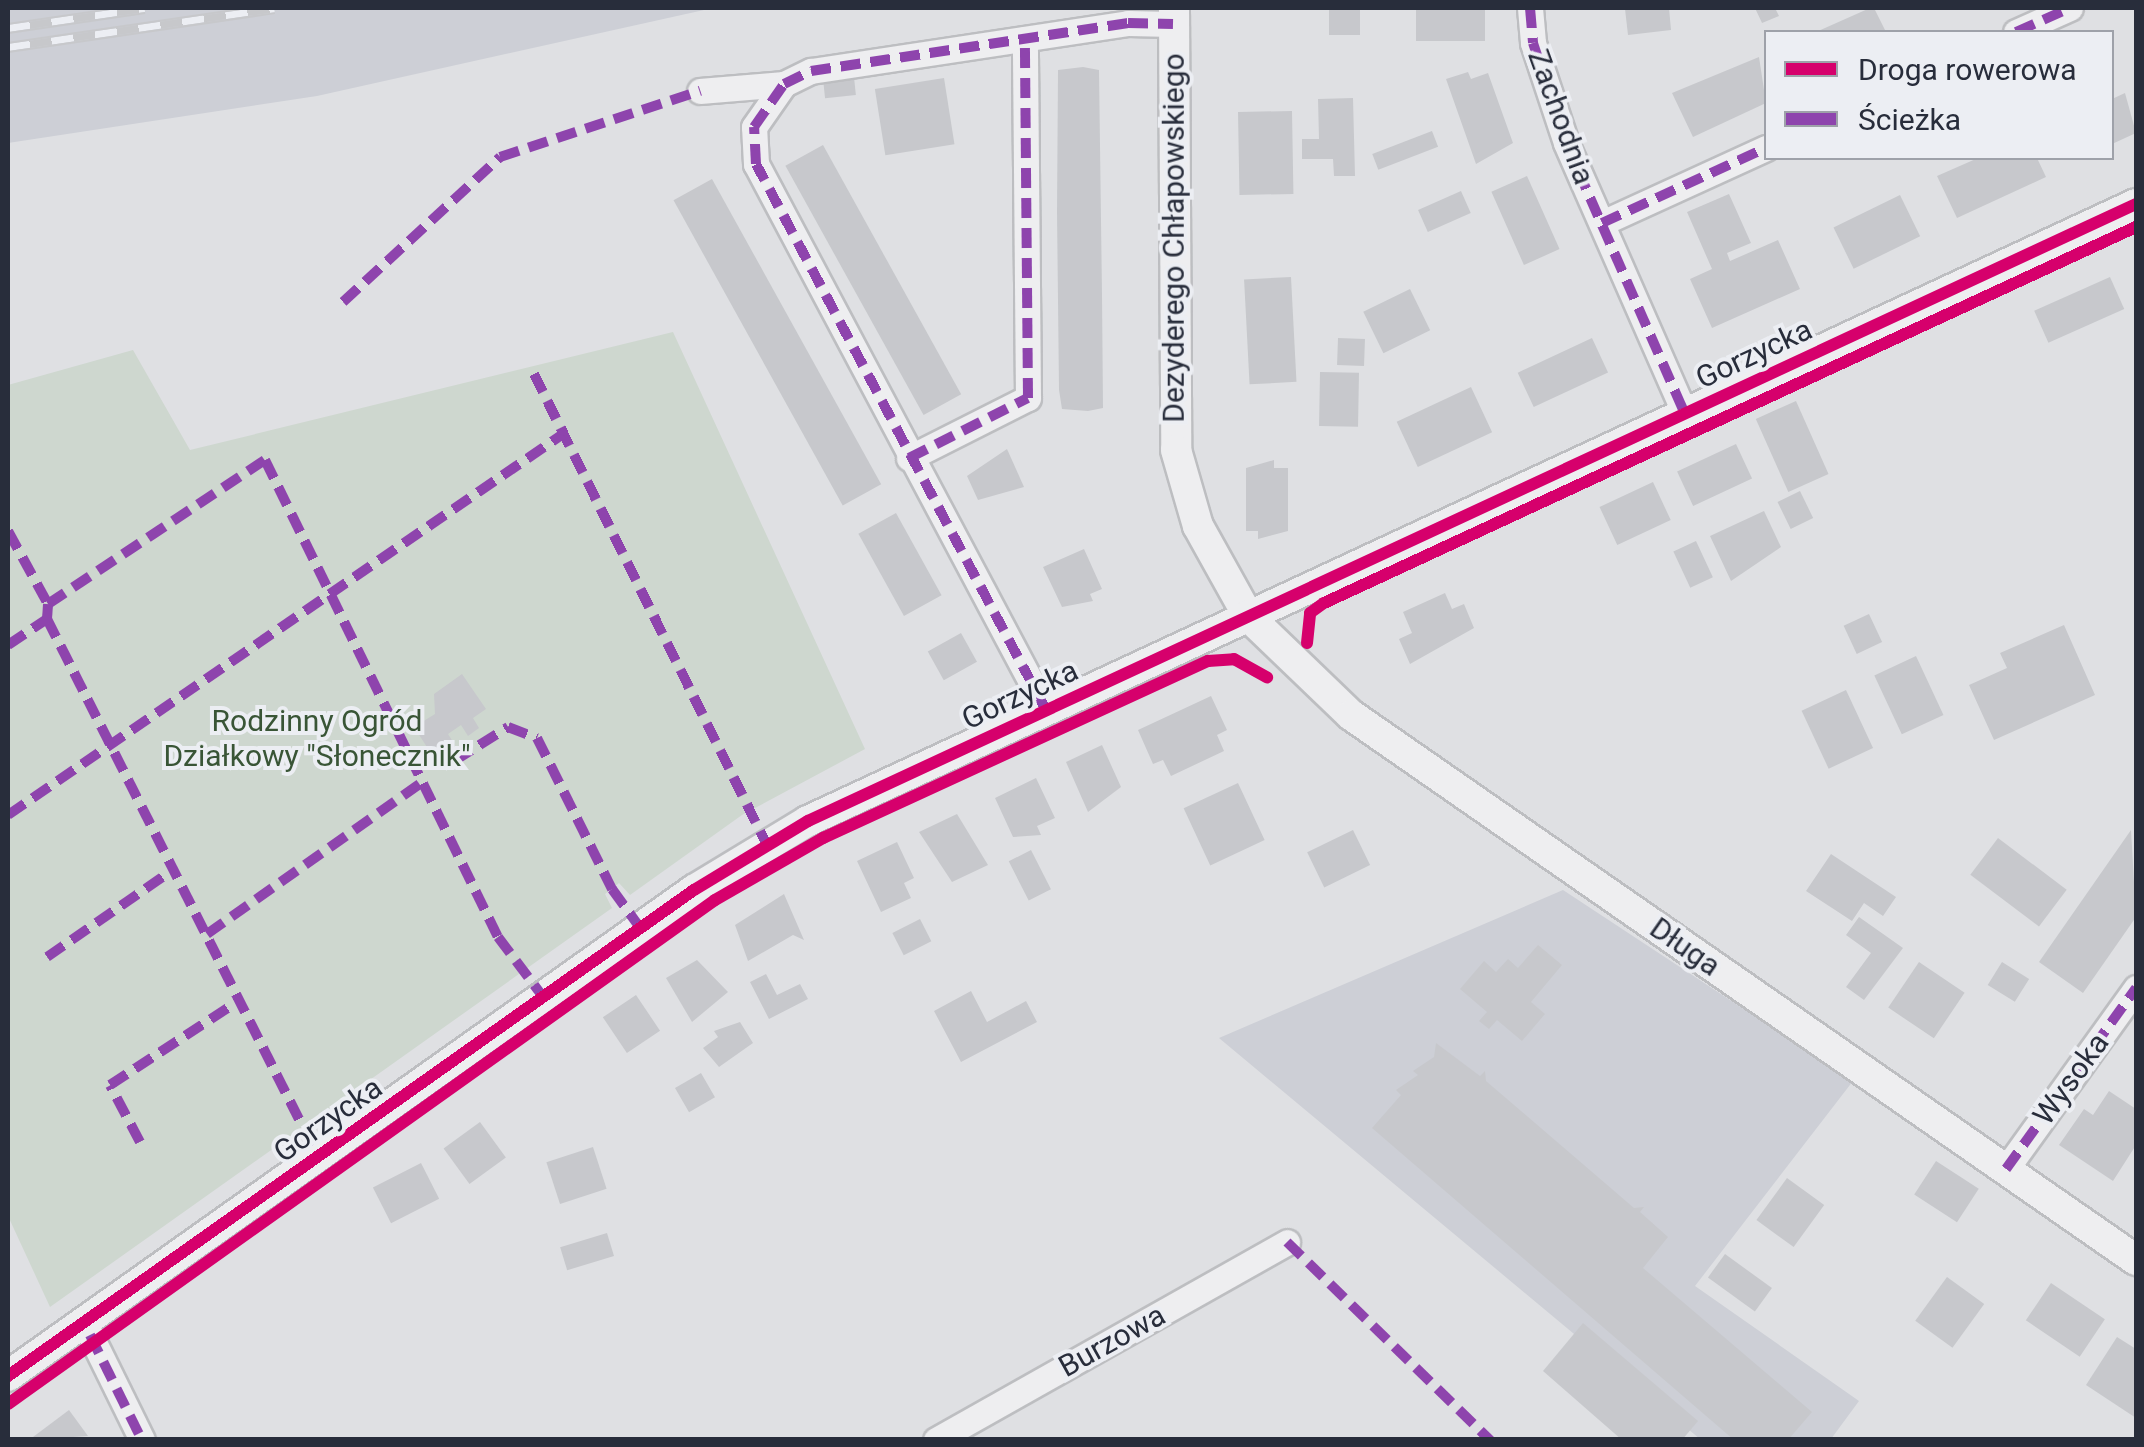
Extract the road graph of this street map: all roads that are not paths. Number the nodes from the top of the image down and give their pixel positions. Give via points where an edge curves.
1 (1530, 8) edge
2 (2070, 8) edge
3 (1173, 16) edge
4 (2020, 30) edge
5 (1025, 40) junction
6 (784, 84) junction
7 (700, 91) dead end
8 (1764, 149) edge
9 (2136, 204) edge
10 (1602, 224) junction
11 (1685, 414) junction
12 (909, 458) junction
13 (1248, 616) junction
14 (1046, 710) junction
15 (2136, 988) edge
16 (2006, 1170) junction
17 (1287, 1242) dead end
18 (2136, 1260) edge
19 (84, 1322) junction
20 (8, 1376) edge
21 (142, 1440) edge
22 (936, 1440) edge

1 - 10 street, Zachodnia via 1551,98
2 - 4 street
3 - 5 street, Dezyderego Chłapowskiego
3 - 13 street, Dezyderego Chłapowskiego via 1176,450 1198,526
5 - 6 street, Dezyderego Chłapowskiego via 811,71
5 - 12 street via 1028,398
6 - 7 street, Dezyderego Chłapowskiego
6 - 12 street via 754,128 756,164
8 - 10 street, Zachodnia
9 - 11 street, Gorzycka
10 - 11 street, Zachodnia
11 - 13 street, Gorzycka
12 - 14 street
13 - 14 street, Gorzycka
13 - 16 street, Długa via 1350,715
14 - 19 street, Gorzycka via 808,821 694,890
15 - 16 street, Wysoka
16 - 18 street, Długa
17 - 22 street, Burzowa
19 - 20 street, Gorzycka
19 - 21 street

